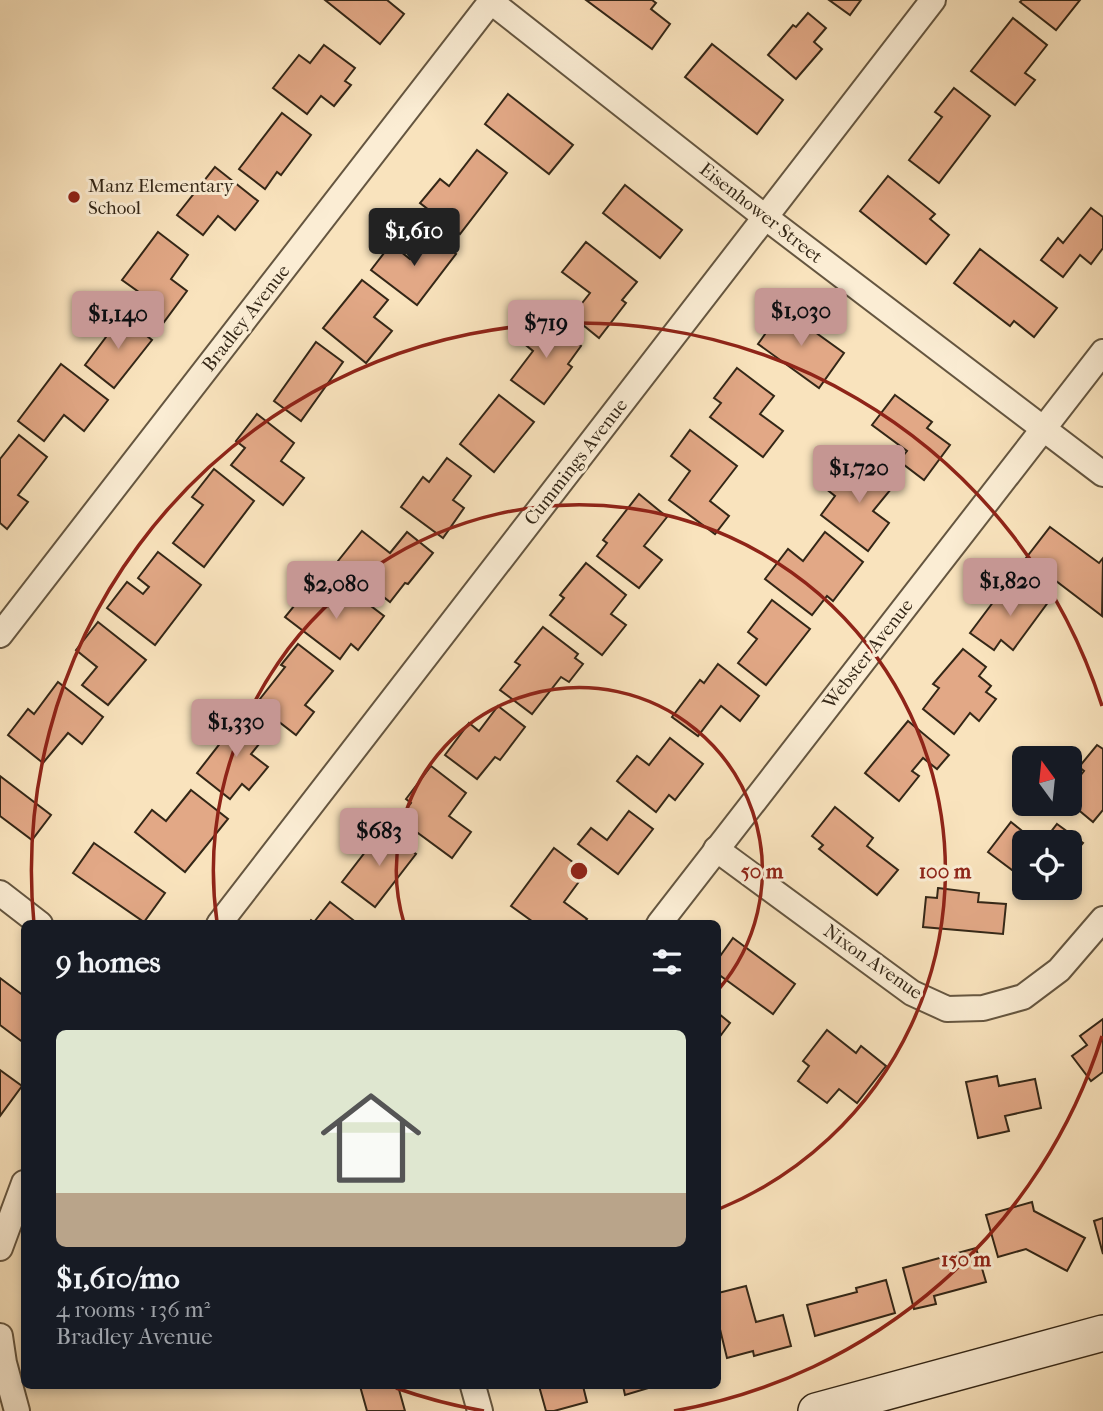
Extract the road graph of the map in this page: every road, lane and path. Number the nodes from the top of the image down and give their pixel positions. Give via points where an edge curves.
1 (933, 0) edge
2 (491, 1) edge
3 (765, 217) junction
4 (1103, 352) edge
5 (1044, 428) junction
6 (1103, 474) edge
7 (0, 635) edge
8 (716, 849) junction
9 (0, 893) edge
10 (1103, 919) edge
11 (35, 920) edge
12 (222, 920) edge
13 (662, 920) edge
14 (21, 1191) edge
15 (0, 1248) edge
16 (1103, 1334) edge
17 (0, 1336) edge
18 (474, 1389) edge
19 (18, 1411) edge
20 (480, 1411) edge
21 (816, 1411) edge

1 - 3 street, Cummings Avenue
2 - 3 street, Eisenhower Street
2 - 7 street, Bradley Avenue
3 - 5 street, Eisenhower Street
3 - 12 street, Cummings Avenue
4 - 5 street, Webster Avenue
5 - 6 street, Eisenhower Street
5 - 8 street, Webster Avenue
8 - 10 street, Nixon Avenue via 912,993 947,1009 983,1008 1023,997 1059,970
8 - 13 street, Webster Avenue
9 - 11 street
14 - 15 street
16 - 21 street
17 - 19 street
18 - 20 street

